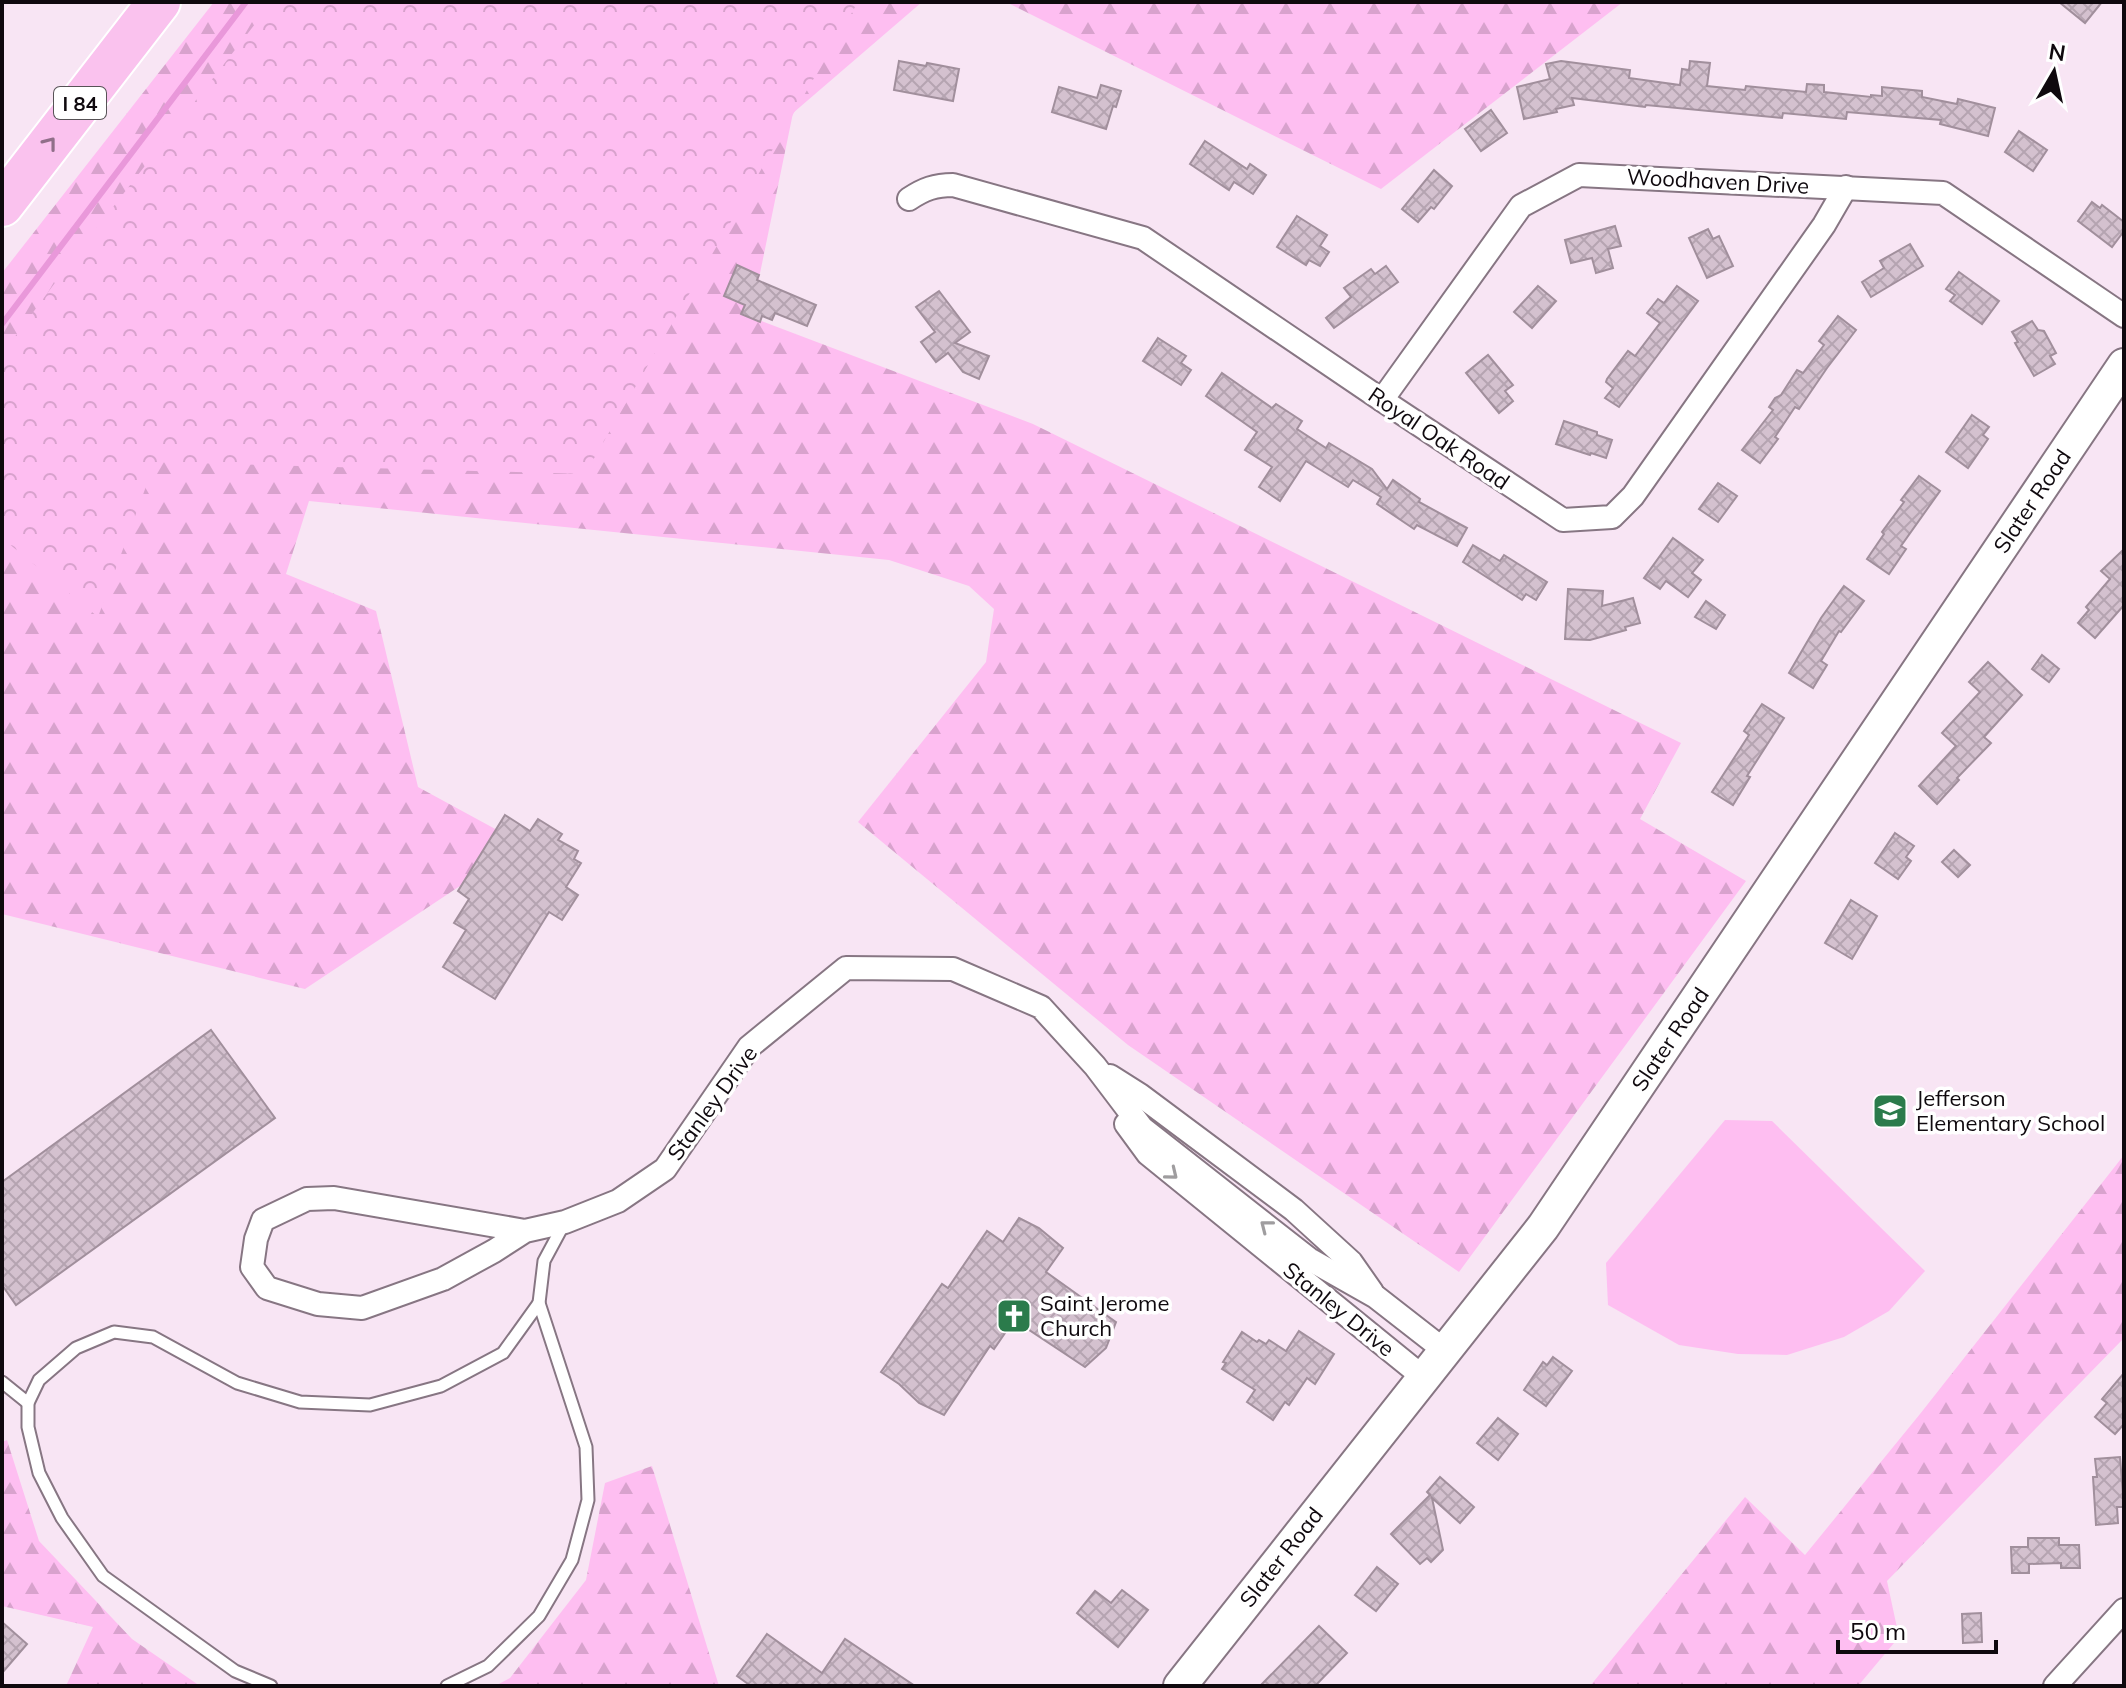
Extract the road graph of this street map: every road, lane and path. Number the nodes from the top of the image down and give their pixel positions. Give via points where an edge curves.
1 (159, 2) edge
2 (1846, 187) junction
3 (909, 199) dead end
4 (2, 205) edge
5 (2124, 316) edge
6 (2124, 365) edge
7 (1382, 400) junction
8 (1095, 1066) junction
9 (565, 1222) junction
10 (525, 1231) junction
11 (539, 1303) junction
12 (1444, 1350) junction
13 (1423, 1377) junction
14 (2, 1382) edge
15 (28, 1403) junction
16 (2124, 1610) edge
17 (271, 1686) edge
18 (447, 1686) edge
19 (1180, 1686) edge
20 (2055, 1686) edge

4 -> 1 highway, I 84
2 - 5 street, Woodhaven Drive via 1943,193
2 - 7 street, Woodhaven Drive via 1579,175 1521,206
2 - 7 street, Royal Oak Road via 1633,496 1612,517 1563,520
3 - 7 street, Royal Oak Road via 935,185 953,185 1143,238
6 - 12 main road, Slater Road via 1543,1227
8 - 9 street, Stanley Drive via 1041,1007 953,969 846,968 749,1047 665,1169 618,1201
12 -> 8 street, Stanley Drive via 1376,1297 1309,1259 1142,1128
8 -> 13 street, Stanley Drive via 1116,1111 1148,1154
9 - 10 street, Stanley Drive
9 - 11 lane via 544,1261
10 - 10 street, Stanley Drive via 334,1198 307,1199 263,1220 252,1267 267,1288 318,1304 362,1308 443,1279
11 - 15 lane via 503,1353 441,1386 370,1405 300,1402 237,1383 153,1337 114,1332 76,1348 39,1380
11 - 18 lane via 586,1447 588,1500 572,1560 539,1616 488,1666
12 - 13 main road, Slater Road
13 - 19 main road, Slater Road
14 - 15 lane
15 - 17 lane via 39,1473 62,1518 103,1576 235,1671
16 - 20 street

